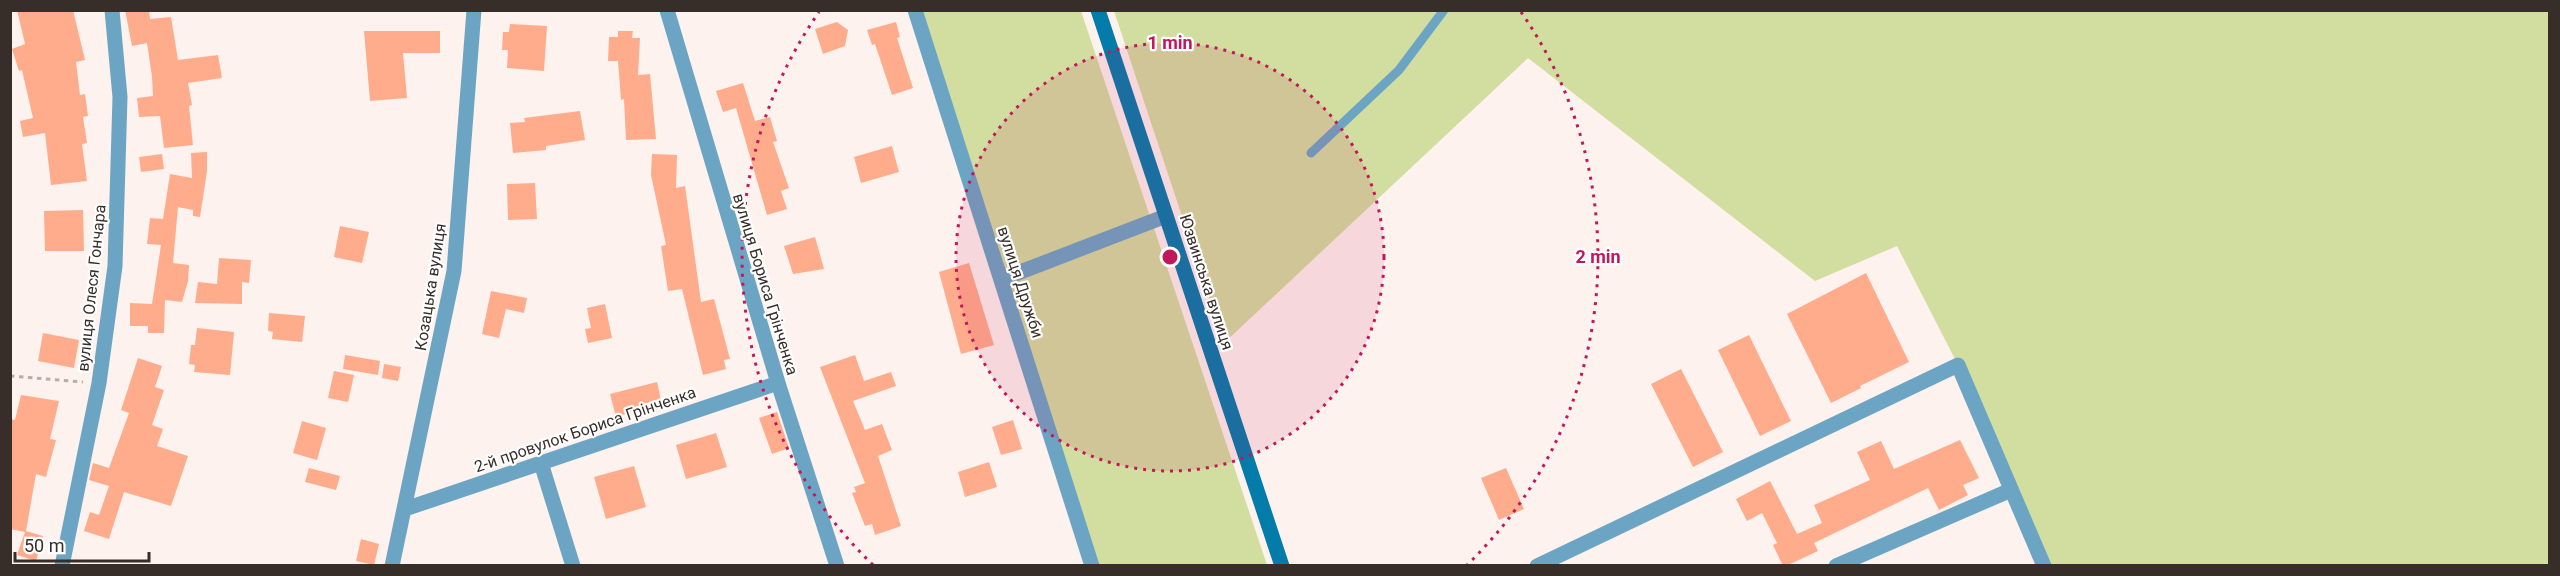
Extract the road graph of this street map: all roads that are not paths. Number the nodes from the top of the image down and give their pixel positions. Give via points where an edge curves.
1 (112, 10) edge
2 (474, 10) edge
3 (667, 10) edge
4 (915, 10) edge
5 (1098, 10) edge
6 (1444, 10) edge
7 (1311, 153) dead end
8 (1166, 216) junction
9 (1002, 279) junction
10 (777, 383) junction
11 (541, 463) junction
12 (2011, 490) junction
13 (405, 509) junction
14 (62, 566) edge
15 (392, 566) edge
16 (573, 566) edge
17 (837, 566) edge
18 (1092, 566) edge
19 (1282, 566) edge
20 (1537, 566) edge
21 (1836, 566) edge
22 (2044, 566) edge

1 - 14 street, вулиця Олеся Гончара via 120,97 118,218 110,311
2 - 13 street, Козацька вулиця via 458,243
3 - 10 street, вулиця Бориса Грінченка
4 - 9 street, вулиця Дружби
5 - 8 main road, Юзвинська вулиця
6 - 7 lane via 1400,70
8 - 9 street
8 - 19 main road, Юзвинська вулиця
9 - 18 street, вулиця Дружби
10 - 11 street, 2-й провулок Бориса Грінченка
10 - 17 street, вулиця Бориса Грінченка
11 - 13 street, 2-й провулок Бориса Грінченка
11 - 16 street
12 - 20 street via 1958,365
12 - 21 street
12 - 22 street
13 - 15 street, Козацька вулиця

